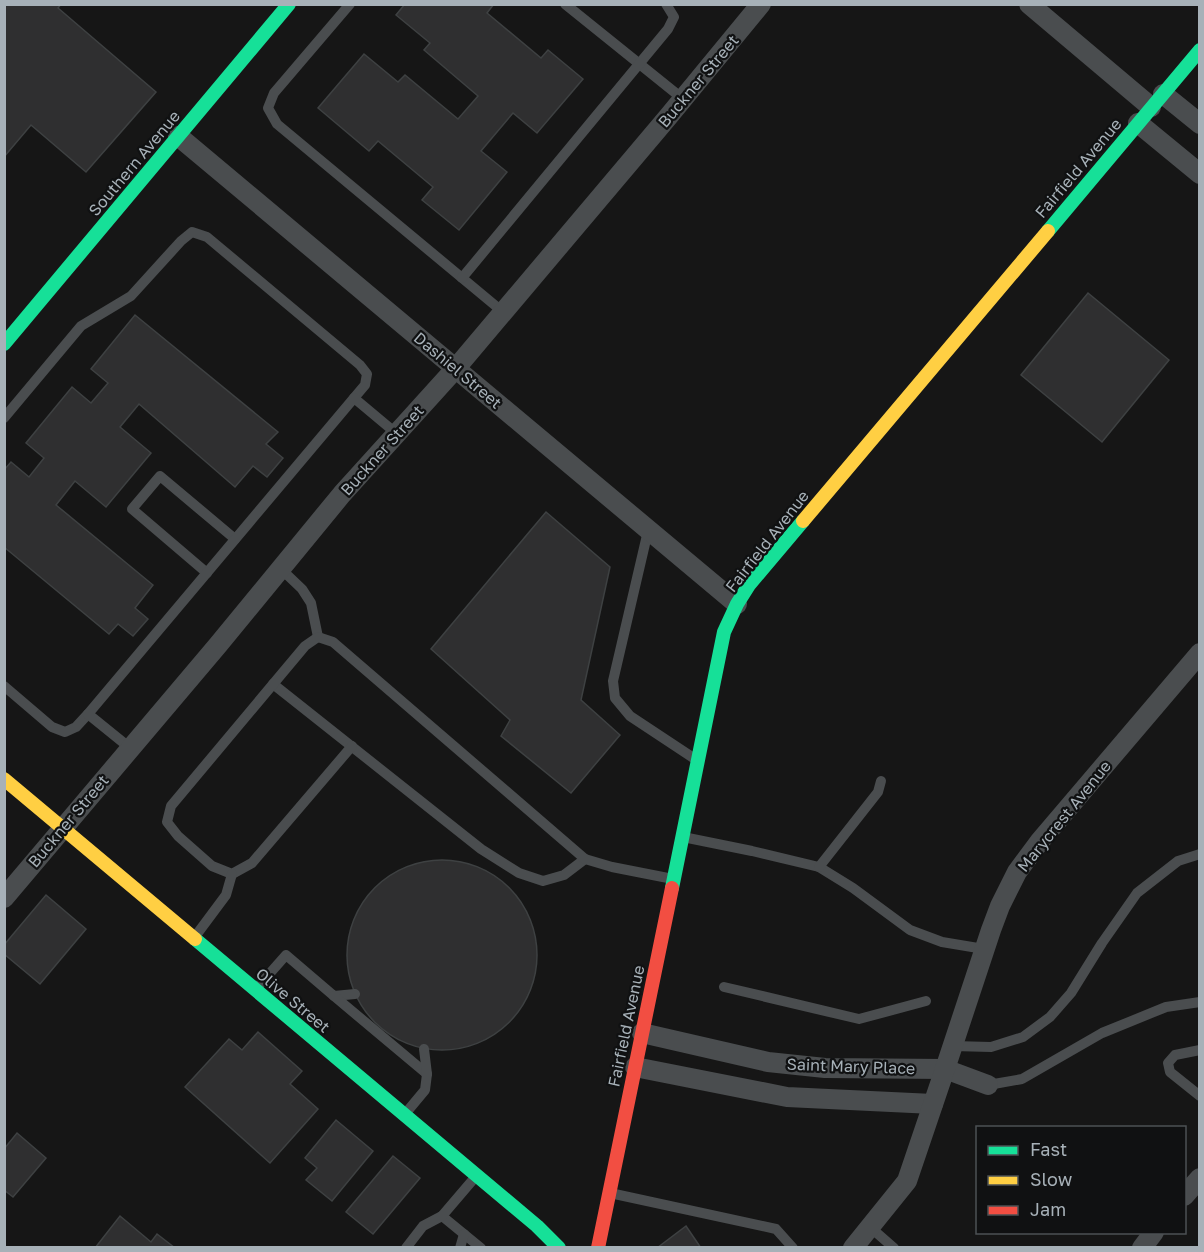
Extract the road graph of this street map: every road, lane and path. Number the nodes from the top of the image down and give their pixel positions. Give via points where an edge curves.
1 (289, 4) edge
2 (350, 4) edge
3 (565, 4) edge
4 (666, 4) edge
5 (761, 4) edge
6 (1029, 4) edge
7 (1200, 50) edge
8 (640, 64) junction
9 (683, 99) junction
10 (1157, 100) junction
11 (1138, 123) junction
12 (1200, 124) edge
13 (178, 136) junction
14 (1200, 174) edge
15 (462, 278) junction
16 (503, 312) junction
17 (4, 344) edge
18 (456, 368) junction
19 (354, 399) junction
20 (4, 418) edge
21 (397, 434) junction
22 (648, 531) junction
23 (235, 539) junction
24 (280, 569) junction
25 (207, 573) junction
26 (737, 604) junction
27 (318, 637) junction
28 (1200, 653) edge
29 (273, 684) junction
30 (4, 686) edge
31 (88, 714) junction
32 (352, 747) junction
33 (130, 748) junction
34 (698, 761) junction
35 (4, 779) edge
36 (881, 781) dead end
37 (63, 828) junction
38 (682, 837) junction
39 (1200, 854) edge
40 (585, 859) junction
41 (819, 867) junction
42 (232, 874) junction
43 (674, 879) junction
44 (4, 897) edge
45 (194, 938) junction
46 (984, 949) junction
47 (724, 987) dead end
48 (256, 989) junction
49 (355, 994) dead end
50 (334, 996) junction
51 (926, 1001) dead end
52 (1200, 1002) edge
53 (642, 1033) junction
54 (953, 1046) junction
55 (424, 1049) dead end
56 (1200, 1050) edge
57 (635, 1067) junction
58 (945, 1069) junction
59 (427, 1074) junction
60 (988, 1085) joint
61 (1198, 1090) edge
62 (933, 1104) junction
63 (405, 1114) junction
64 (477, 1175) junction
65 (1200, 1178) edge
66 (609, 1193) junction
67 (1186, 1195) edge
68 (442, 1216) junction
69 (870, 1227) junction
70 (464, 1234) junction
71 (1153, 1234) edge
72 (406, 1248) edge
73 (460, 1248) edge
74 (481, 1248) edge
75 (559, 1248) edge
76 (598, 1248) edge
77 (793, 1248) edge
78 (853, 1248) edge
79 (894, 1248) edge
80 (1142, 1248) edge

1 - 13 street, Southern Avenue
2 - 15 lane via 274,93 268,108 277,124
3 - 8 lane
4 - 8 lane via 674,17
5 - 9 street, Buckner Street
6 - 10 street
7 - 10 street, Fairfield Avenue
8 - 9 lane
8 - 15 lane
9 - 16 street, Buckner Street
10 - 11 street, Fairfield Avenue
10 - 12 street
11 - 14 street
11 - 26 street, Fairfield Avenue
13 - 17 street, Southern Avenue
13 - 18 street, Dashiel Street
15 - 16 lane
16 - 18 street, Buckner Street
18 - 21 street, Buckner Street
18 - 22 street, Dashiel Street
19 - 20 lane via 367,374 360,365 207,237 192,232 131,296 81,326
19 - 21 lane
19 - 23 lane
21 - 24 street, Buckner Street
22 - 26 street, Dashiel Street
22 - 34 lane via 613,681 615,698 630,716
23 - 25 lane
23 - 25 lane via 160,476 132,509
24 - 27 lane via 311,603
24 - 33 street, Buckner Street
25 - 31 lane
26 - 34 street, Fairfield Avenue via 724,632
27 - 29 lane via 304,646
27 - 40 lane via 333,642
28 - 46 street, Marycrest Avenue via 1017,872
29 - 32 lane
29 - 42 lane via 171,806 167,822 212,866
30 - 31 lane via 52,727 65,732
31 - 33 lane
32 - 40 lane via 481,849 519,873 543,881 564,875
32 - 42 lane via 252,863
33 - 37 street, Buckner Street
34 - 38 street, Fairfield Avenue
35 - 37 street, Olive Street
36 - 41 lane via 878,792
37 - 44 street, Buckner Street
37 - 45 street, Olive Street
38 - 41 lane
38 - 43 street, Fairfield Avenue
39 - 54 lane via 1178,861 1137,893 1071,993 1050,1017 1023,1037 991,1047
40 - 43 lane
41 - 46 lane via 910,930 942,942
42 - 45 lane via 226,894
43 - 53 street, Fairfield Avenue
45 - 48 street, Olive Street
46 - 54 street, Marycrest Avenue
47 - 51 lane via 859,1019
48 - 50 lane via 286,955
48 - 63 street, Olive Street
49 - 50 lane
50 - 59 lane
52 - 60 lane via 1166,1007 1102,1033 1022,1079
53 - 57 street, Fairfield Avenue
53 - 58 street, Saint Mary Place via 768,1062 825,1068
54 - 58 street, Marycrest Avenue
55 - 59 lane
56 - 61 lane via 1175,1055 1168,1063 1170,1072
57 - 62 street, Saint Mary Place via 787,1096
57 - 66 street, Fairfield Avenue
58 - 60 street, Saint Mary Place
58 - 62 street, Marycrest Avenue
59 - 63 lane via 425,1090
62 - 69 street, Marycrest Avenue via 907,1181
63 - 64 street, Olive Street
64 - 68 lane
64 - 75 street, Olive Street
65 - 67 street
66 - 76 street, Fairfield Avenue
66 - 77 lane via 776,1229
68 - 70 lane
68 - 72 lane via 423,1226
69 - 78 street, Marycrest Avenue
69 - 79 lane
70 - 73 lane
70 - 74 lane
71 - 80 street

